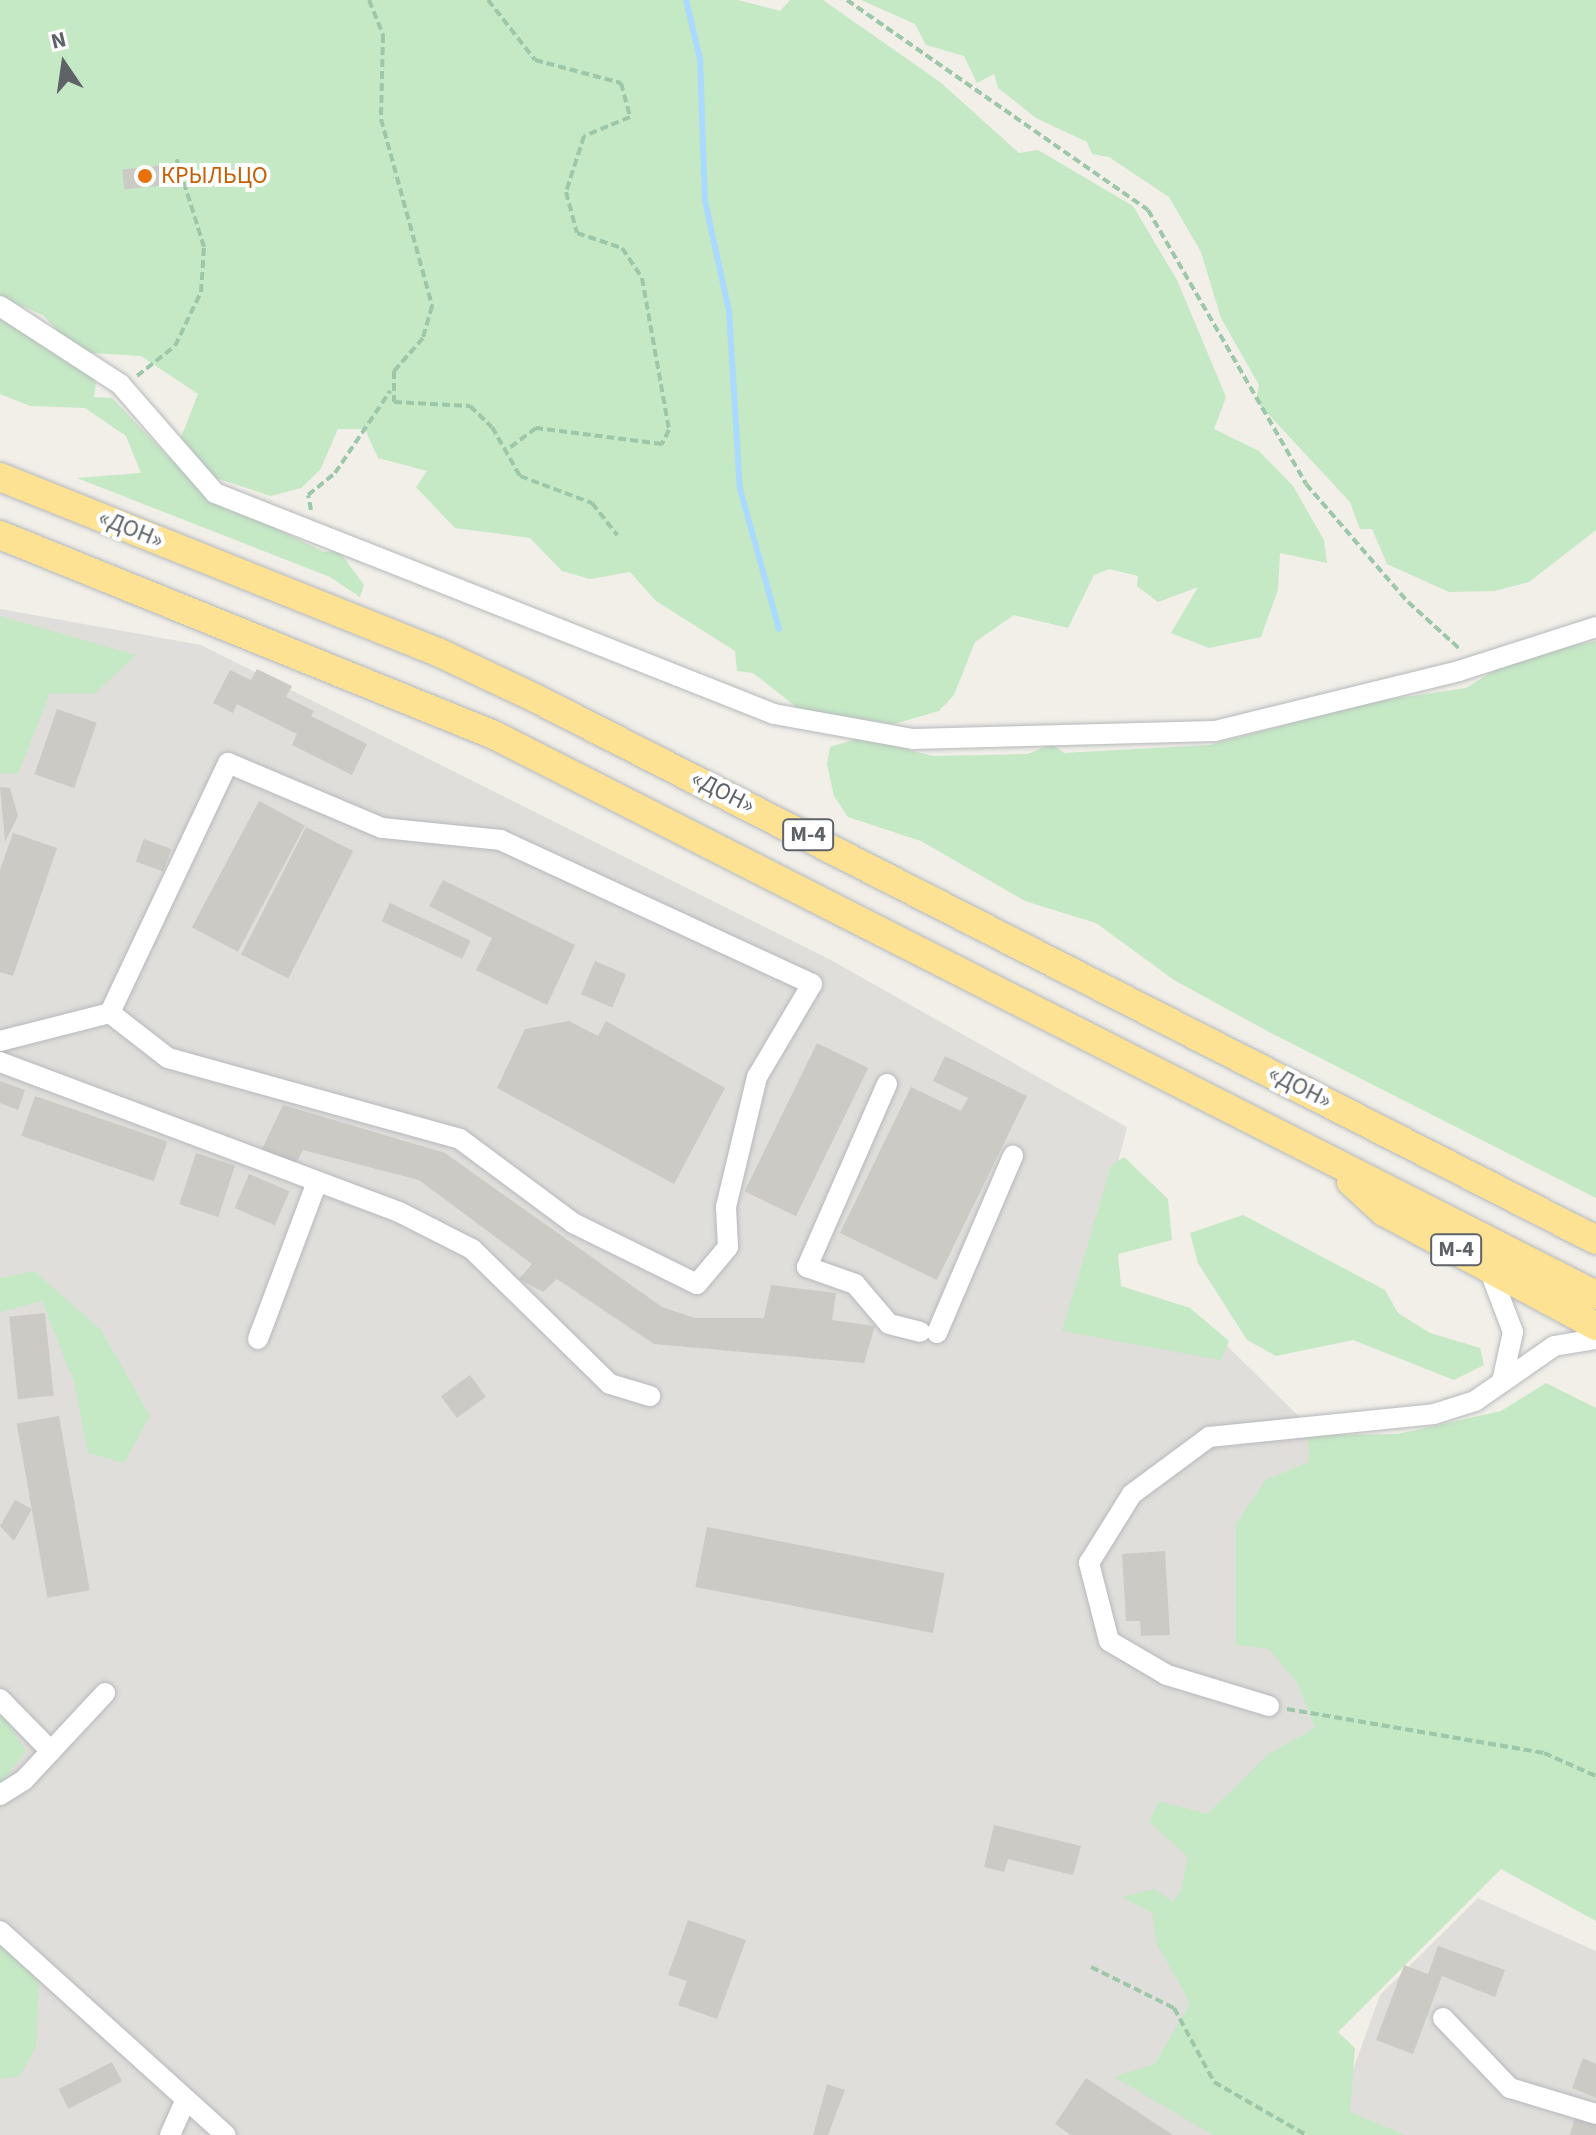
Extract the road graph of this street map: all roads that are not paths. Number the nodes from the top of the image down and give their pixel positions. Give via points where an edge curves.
1 (0, 306) edge
2 (0, 477) edge
3 (0, 535) edge
4 (1596, 627) edge
5 (110, 1013) junction
6 (0, 1041) edge
7 (0, 1062) edge
8 (887, 1084) dead end
9 (1013, 1156) dead end
10 (1327, 1160) junction
11 (317, 1182) junction
12 (1596, 1240) edge
13 (1488, 1266) junction
14 (1596, 1295) edge
15 (1596, 1326) edge
16 (258, 1339) dead end
17 (1596, 1339) edge
18 (1500, 1386) junction
19 (650, 1396) dead end
20 (105, 1693) dead end
21 (0, 1699) edge
22 (1269, 1706) road end
23 (51, 1751) junction
24 (0, 1795) edge
25 (0, 1931) edge
26 (1443, 2018) dead end
27 (186, 2099) junction
28 (1596, 2114) edge
29 (170, 2135) edge
30 (226, 2135) edge

1 - 4 street via 123,388 215,493 774,714 913,739 1215,731 1478,664
2 - 12 highway, «ДОН» / М-4 via 452,659
3 - 10 highway, М-4 via 494,735
5 - 5 street via 168,1058 460,1139 573,1223 697,1284 728,1247 726,1207 757,1077 812,984 501,840 382,828 228,763
5 - 6 street
7 - 11 street
8 - 9 street via 807,1267 855,1284 889,1324 928,1332
10 - 13 highway, М-4 via 1384,1212
10 - 14 highway, М-4
11 - 16 street
11 - 19 street via 472,1249 610,1384
13 - 15 highway, М-4
13 - 18 street via 1513,1332
17 - 18 street via 1554,1346
18 - 22 street via 1434,1414 1209,1437 1132,1494 1089,1563 1109,1641 1167,1675
20 - 23 street
21 - 23 street
23 - 24 street
25 - 27 street
26 - 28 street via 1510,2088
27 - 29 street
27 - 30 street

